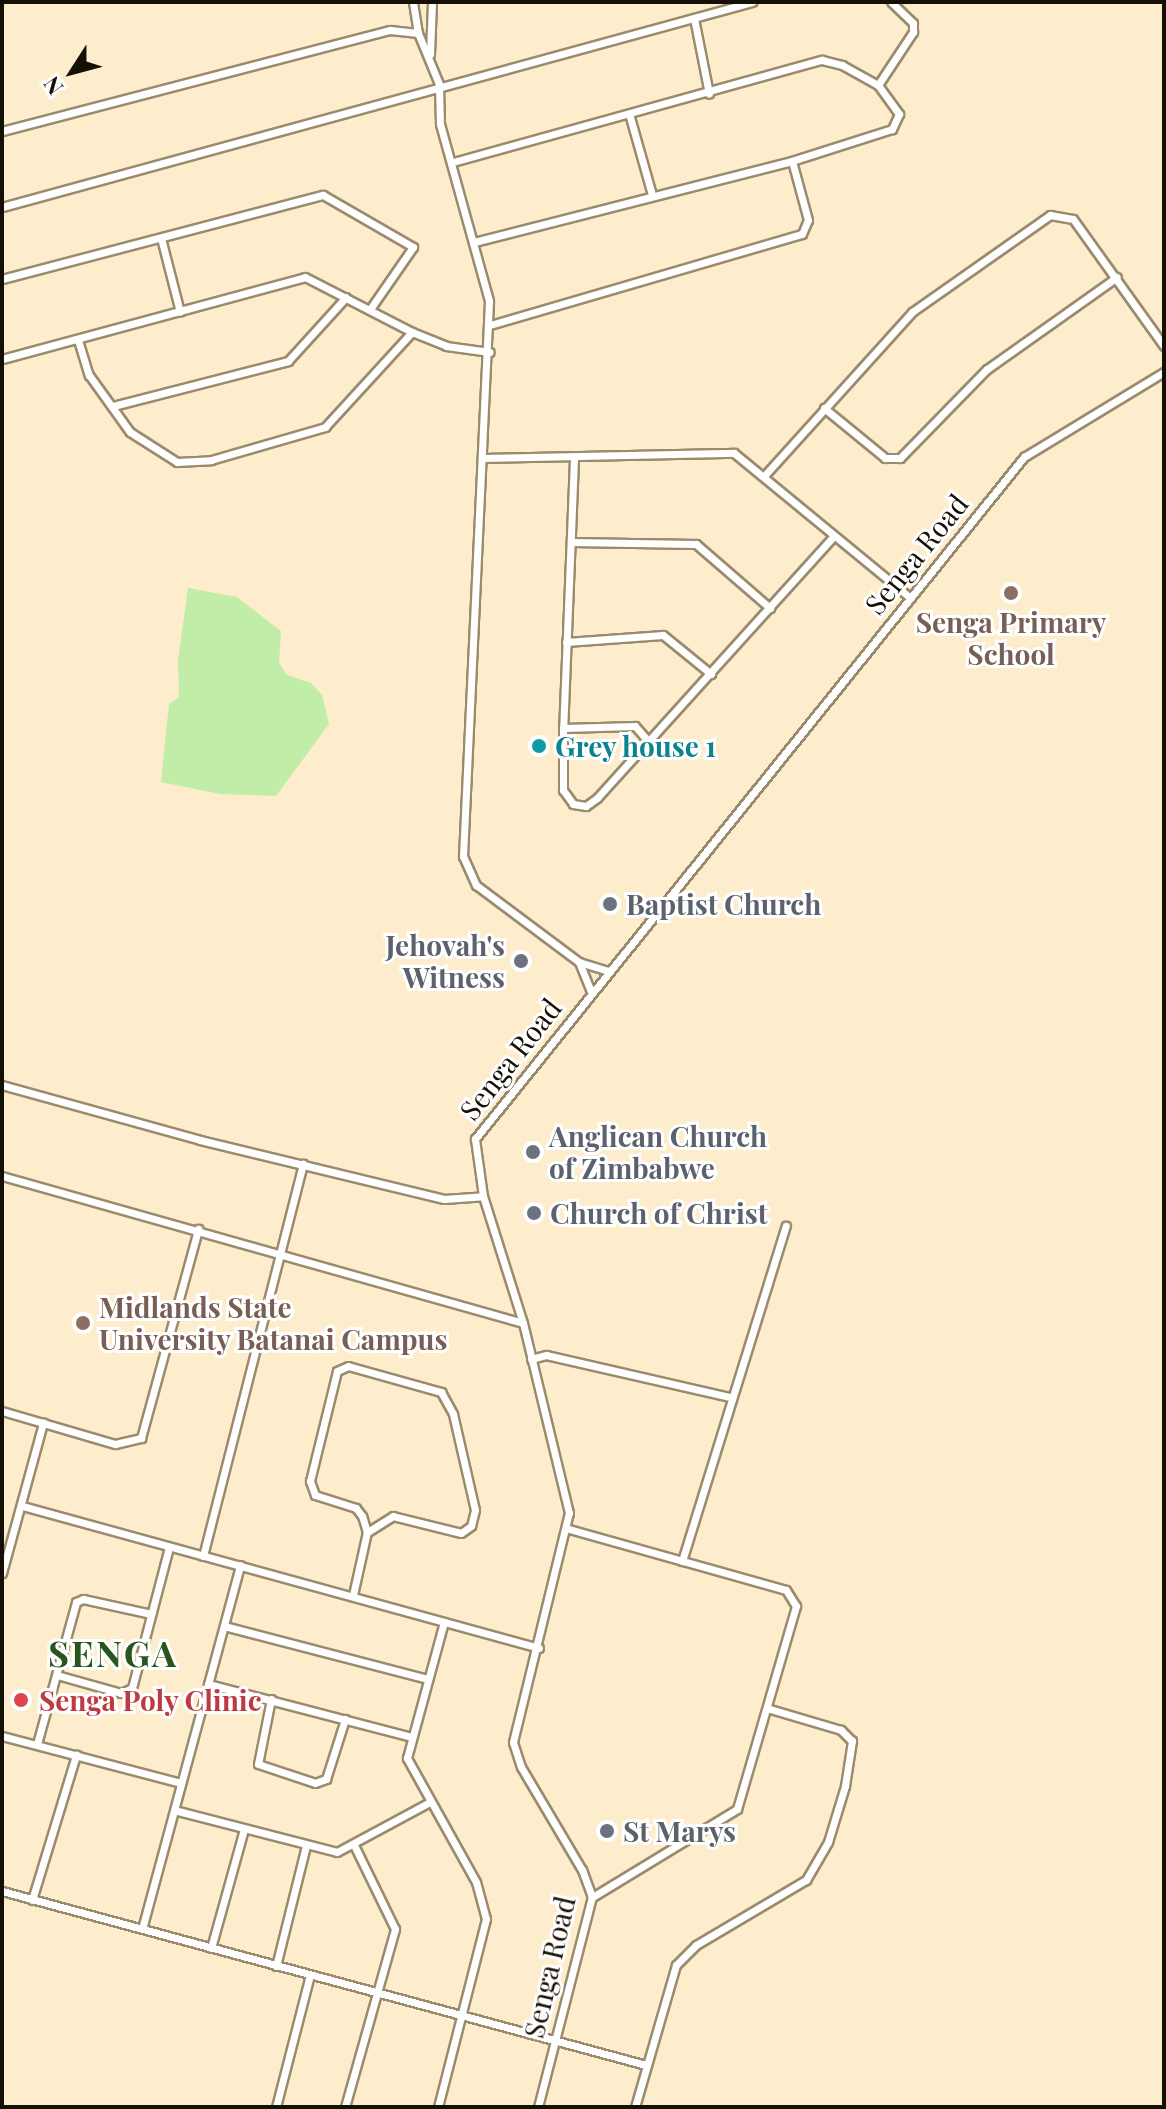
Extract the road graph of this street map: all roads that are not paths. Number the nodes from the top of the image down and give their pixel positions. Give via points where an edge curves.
1 (413, 2) edge
2 (432, 2) edge
3 (752, 2) edge
4 (891, 2) edge
5 (694, 18) junction
6 (418, 33) junction
7 (430, 54) junction
8 (439, 84) junction
9 (878, 85) junction
10 (709, 94) junction
11 (630, 117) junction
12 (2, 131) edge
13 (792, 161) junction
14 (453, 162) junction
15 (652, 195) junction
16 (2, 207) edge
17 (161, 238) junction
18 (474, 242) junction
19 (1117, 277) junction
20 (2, 279) edge
21 (346, 297) junction
22 (370, 309) junction
23 (180, 312) junction
24 (490, 325) junction
25 (412, 332) junction
26 (78, 340) junction
27 (1164, 346) edge
28 (490, 352) junction
29 (2, 359) edge
30 (1164, 372) edge
31 (113, 406) junction
32 (824, 408) junction
33 (485, 458) junction
34 (574, 459) junction
35 (764, 476) junction
36 (833, 537) junction
37 (571, 542) junction
38 (909, 597) junction
39 (770, 608) junction
40 (566, 642) junction
41 (711, 674) junction
42 (563, 728) junction
43 (650, 743) junction
44 (579, 962) junction
45 (608, 971) junction
46 (591, 991) junction
47 (2, 1085) edge
48 (303, 1164) junction
49 (2, 1176) edge
50 (483, 1196) junction
51 (786, 1226) dead end
52 (198, 1229) junction
53 (279, 1251) junction
54 (523, 1323) junction
55 (531, 1359) junction
56 (730, 1397) junction
57 (2, 1411) edge
58 (43, 1423) junction
59 (22, 1506) junction
60 (569, 1529) junction
61 (367, 1532) junction
62 (169, 1547) junction
63 (203, 1556) junction
64 (682, 1561) junction
65 (240, 1565) junction
66 (2, 1573) edge
67 (353, 1595) junction
68 (151, 1614) junction
69 (444, 1622) junction
70 (224, 1626) junction
71 (539, 1648) junction
72 (57, 1675) junction
73 (428, 1679) junction
74 (208, 1684) junction
75 (271, 1699) junction
76 (770, 1709) junction
77 (345, 1719) junction
78 (2, 1736) edge
79 (411, 1737) junction
80 (37, 1744) junction
81 (76, 1755) junction
82 (181, 1783) junction
83 (430, 1802) junction
84 (174, 1810) junction
85 (244, 1829) junction
86 (306, 1846) junction
87 (355, 1847) junction
88 (2, 1891) edge
89 (592, 1897) junction
90 (32, 1900) junction
91 (142, 1929) junction
92 (211, 1948) junction
93 (276, 1966) junction
94 (310, 1975) junction
95 (377, 1993) junction
96 (463, 2018) junction
97 (555, 2042) junction
98 (646, 2065) junction
99 (276, 2107) edge
100 (345, 2107) edge
101 (438, 2107) edge
102 (538, 2107) edge
103 (635, 2107) edge

1 - 6 street
2 - 7 street
3 - 5 street
4 - 9 street via 913,23 913,32
5 - 8 street
5 - 10 street
6 - 7 street
6 - 12 street via 390,30
7 - 8 street
8 - 14 street via 440,124
8 - 16 street
9 - 10 street via 822,60
9 - 13 street via 899,114 897,125
10 - 11 street
11 - 14 street
11 - 15 street
13 - 15 street
13 - 24 street via 808,220 802,234
14 - 18 street
15 - 18 street
17 - 20 street
17 - 22 street via 326,196 413,247 414,253
17 - 23 street
18 - 24 street
19 - 27 street
19 - 32 street via 987,369 900,458 885,458
19 - 32 street via 1073,219 1050,215 912,312
21 - 22 street
21 - 23 street via 305,277
21 - 31 street via 288,361
22 - 25 street
23 - 26 street
24 - 28 street
25 - 28 street via 446,346
25 - 31 street via 333,422 211,460 166,459 130,432
26 - 29 street
26 - 31 street via 89,375
28 - 33 street
30 - 38 street, Senga Road via 1024,457
32 - 35 street
33 - 34 street
33 - 44 street via 463,856 476,885
34 - 35 street via 729,452
34 - 37 street
35 - 36 street
36 - 38 street
36 - 39 street
37 - 39 street via 690,542
37 - 40 street
38 - 45 street, Senga Road
39 - 41 street
40 - 41 street via 663,635
40 - 42 street
41 - 43 street
42 - 43 street via 635,726
42 - 43 street via 563,790 573,804 586,806 597,798
44 - 45 street
44 - 46 street
45 - 46 street, Senga Road
46 - 50 street, Senga Road via 480,1130 475,1154
47 - 48 street
48 - 50 street via 444,1199
48 - 53 street
49 - 52 street
50 - 54 street, Senga Road
51 - 56 street
52 - 53 street
52 - 58 street via 141,1438 115,1444
53 - 54 street
53 - 63 street
54 - 55 street, Senga Road
55 - 56 street via 546,1355
55 - 60 street, Senga Road via 565,1488
56 - 64 street
57 - 58 street
58 - 59 street
59 - 62 street
59 - 66 street
60 - 64 street
60 - 71 street, Senga Road
61 - 61 street via 356,1508 319,1497 311,1488 335,1377 348,1366 441,1392 453,1414 475,1510 471,1526 461,1533 393,1516
61 - 67 street
62 - 63 street
62 - 68 street
63 - 65 street
64 - 76 street via 786,1590 794,1597
65 - 67 street
65 - 70 street
67 - 69 street
68 - 72 street via 79,1600 71,1611
68 - 72 street via 129,1691
69 - 71 street
69 - 73 street
70 - 73 street
70 - 74 street
71 - 89 street, Senga Road via 513,1749 586,1877
72 - 80 street
73 - 79 street
74 - 75 street
74 - 82 street
75 - 77 street
75 - 77 street via 258,1764 315,1783 326,1779
76 - 89 street via 737,1809
76 - 98 street via 841,1730 852,1741 828,1842 806,1880 696,1945 676,1965
77 - 79 street
78 - 80 street
79 - 83 street via 407,1758
80 - 81 street
81 - 82 street
81 - 90 street
82 - 84 street
83 - 87 street
83 - 96 street via 486,1909
84 - 85 street
84 - 91 street
85 - 86 street
85 - 92 street
86 - 87 street via 337,1852
86 - 93 street
87 - 95 street via 394,1925
88 - 90 street
89 - 97 street, Senga Road
90 - 91 street
91 - 92 street
92 - 93 street
93 - 94 street
94 - 95 street
94 - 99 street
95 - 96 street
95 - 100 street
96 - 97 street
96 - 101 street
97 - 98 street
97 - 102 street, Senga Road
98 - 103 street

